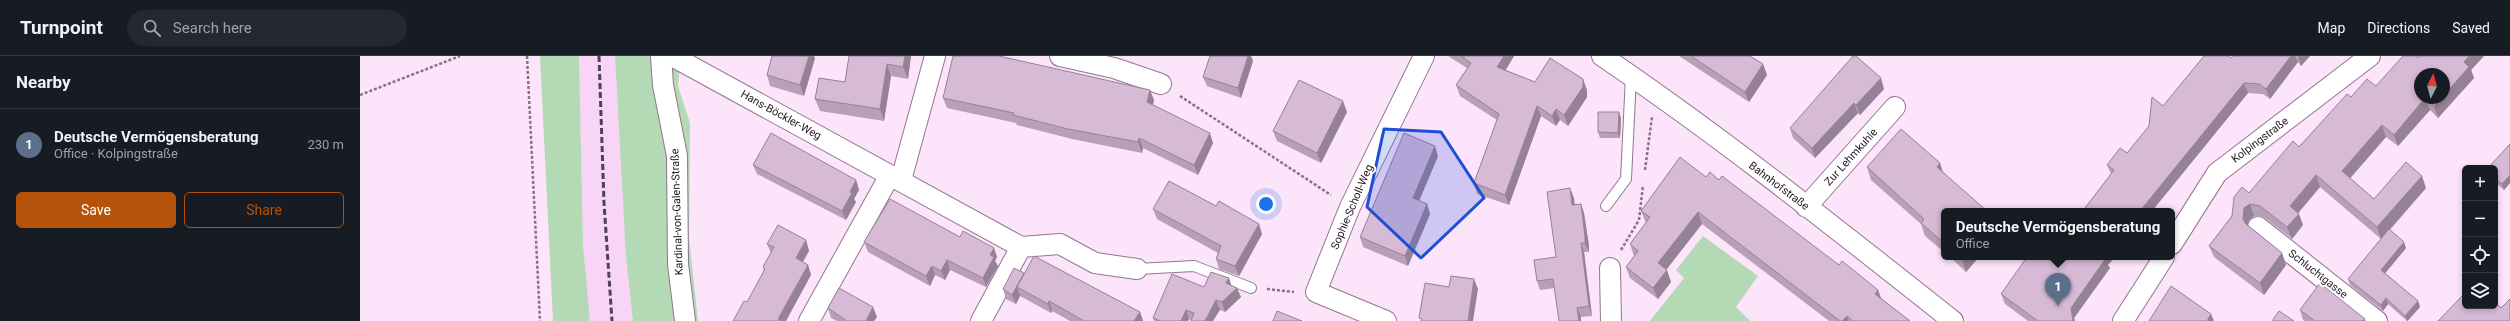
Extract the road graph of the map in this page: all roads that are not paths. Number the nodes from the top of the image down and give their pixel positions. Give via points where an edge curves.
1 (661, 56) edge
2 (672, 56) edge
3 (935, 56) edge
4 (1060, 56) edge
5 (1424, 56) edge
6 (1602, 56) edge
7 (2370, 56) edge
8 (1631, 76) junction
9 (1161, 84) road end
10 (1895, 107) dead end
11 (895, 178) junction
12 (1606, 206) dead end
13 (1806, 207) junction
14 (2258, 227) dead end
15 (2175, 239) edge
16 (1021, 247) junction
17 (2162, 260) edge
18 (1610, 268) dead end
19 (1137, 269) joint
20 (1251, 288) road end
21 (685, 321) edge
22 (809, 321) edge
23 (981, 321) edge
24 (1386, 321) edge
25 (1610, 321) edge
26 (1953, 321) edge
27 (2123, 321) edge
28 (2377, 321) edge

1 - 21 street, Kardinal-von-Galen-Straße via 663,85 677,156 678,264
2 - 11 street, Hans-Böckler-Weg
3 - 11 street
4 - 9 street via 1114,68
5 - 24 street, Sophie-Scholl-Weg via 1350,207 1316,292
6 - 8 street, Bahnhofstraße
7 - 15 street, Kolpingstraße via 2217,173
8 - 12 lane via 1626,179
8 - 13 street, Bahnhofstraße
10 - 13 street, Zur Lehmkuhle
11 - 16 street, Hans-Böckler-Weg
11 - 22 street
13 - 26 street, Bahnhofstraße
14 - 28 street, Schluchtgasse
16 - 19 street via 1060,244 1095,263
16 - 23 street
17 - 27 street
18 - 25 street
19 - 20 lane via 1194,266

